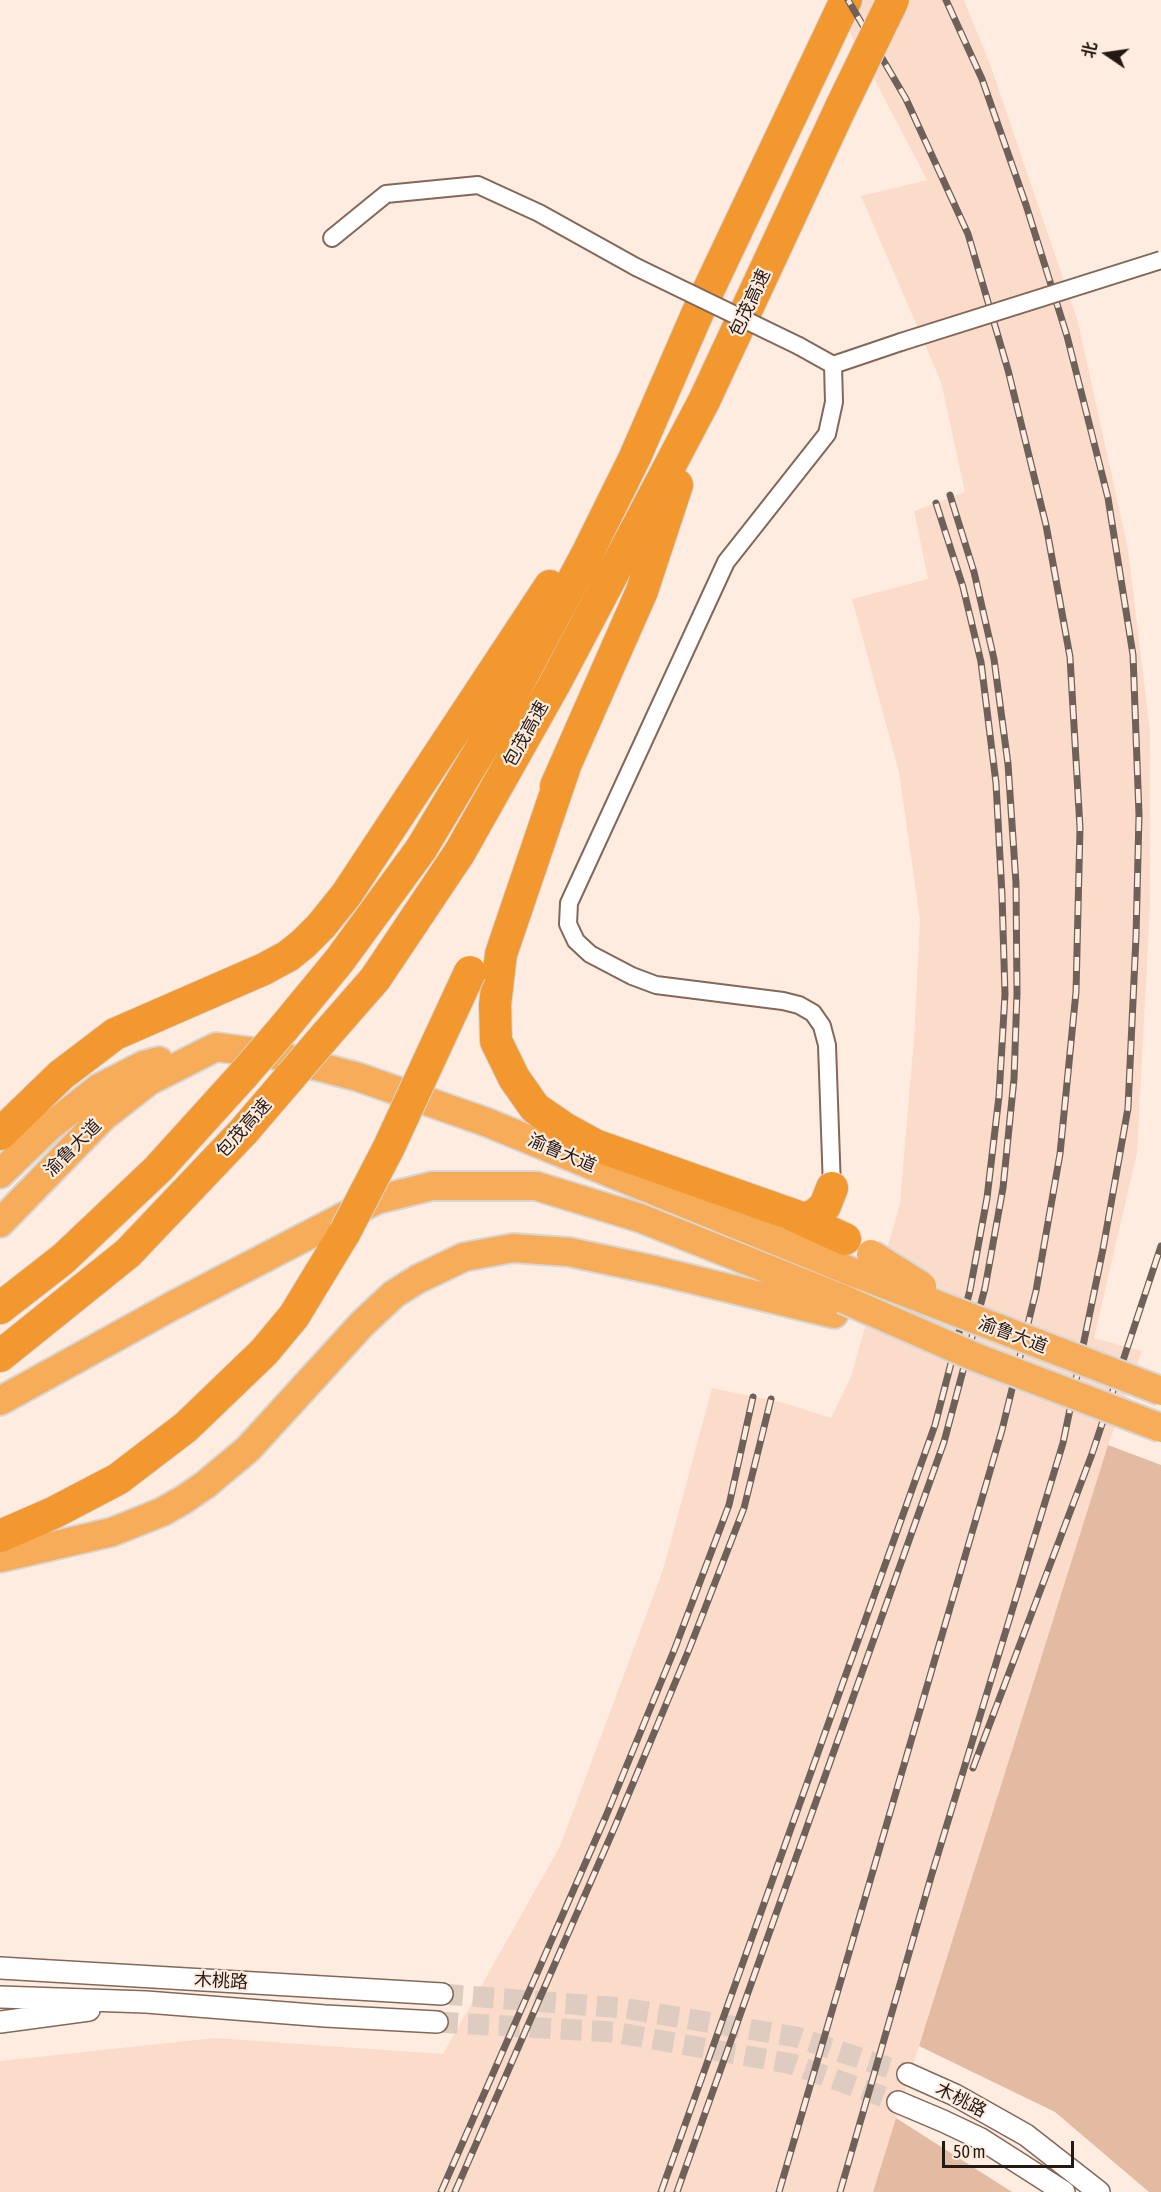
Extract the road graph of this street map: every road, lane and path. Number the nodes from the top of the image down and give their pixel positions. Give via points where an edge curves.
1 (846, 0) edge
2 (893, 0) edge
3 (332, 238) dead end
4 (1161, 260) edge
5 (833, 365) junction
6 (704, 401) junction
7 (635, 458) junction
8 (564, 769) junction
9 (216, 1047) junction
10 (0, 1134) edge
11 (0, 1174) edge
12 (832, 1188) junction
13 (784, 1211) junction
14 (0, 1223) edge
15 (857, 1256) junction
16 (839, 1306) junction
17 (0, 1308) edge
18 (0, 1356) edge
19 (1161, 1391) edge
20 (0, 1401) edge
21 (1161, 1428) edge
22 (0, 1536) edge
23 (0, 1558) edge
24 (0, 1968) edge
25 (442, 1994) tunnel mouth
26 (0, 1997) edge
27 (146, 2002) junction
28 (0, 2022) edge
29 (436, 2022) tunnel mouth
30 (908, 2074) tunnel mouth
31 (898, 2103) tunnel mouth
32 (1064, 2192) edge
33 (1099, 2192) edge

1 - 7 highway, 包茂高速 via 698,312
2 - 6 highway, 包茂高速, bridge
3 - 5 street, bridge via 386,194 478,185
4 - 5 street, bridge
5 - 12 street via 834,402 827,434 726,562 568,903 568,924 576,941 590,954 632,976 656,985 783,1001 813,1013 822,1026 827,1045
6 - 8 highway via 642,591
6 - 18 highway, 包茂高速, bridge via 554,685 460,852 375,979 243,1132 128,1253
7 - 10 highway via 346,895 321,926 296,950 264,969 115,1034 61,1075
7 - 17 highway, 包茂高速, bridge via 499,719 422,849 339,961 158,1169 63,1259
8 - 13 highway via 501,954 495,1005 496,1041 514,1078 535,1108 595,1145
8 - 22 highway, bridge via 389,1147 345,1232 294,1316 264,1352 186,1427 118,1479
9 - 11 highway via 144,1065 99,1088 49,1127
9 - 14 highway, 渝鲁大道 via 149,1081 103,1117
9 - 15 highway, 渝鲁大道 via 271,1054 347,1074
12 - 13 highway via 825,1206 816,1214 805,1219
12 - 15 highway via 838,1224
13 - 15 highway
15 - 19 highway, 渝鲁大道, bridge via 985,1325
16 - 20 highway via 640,1218 536,1186 432,1186 376,1200
16 - 21 highway, 渝鲁大道, bridge
16 - 23 highway via 569,1252 513,1248 464,1257 394,1294 248,1449 183,1500 112,1532
24 - 25 street, 木桃路
26 - 27 street, 木桃路
27 - 28 street
27 - 29 street, 木桃路
30 - 33 street, 木桃路 via 1026,2134
31 - 32 street, 木桃路 via 981,2139

